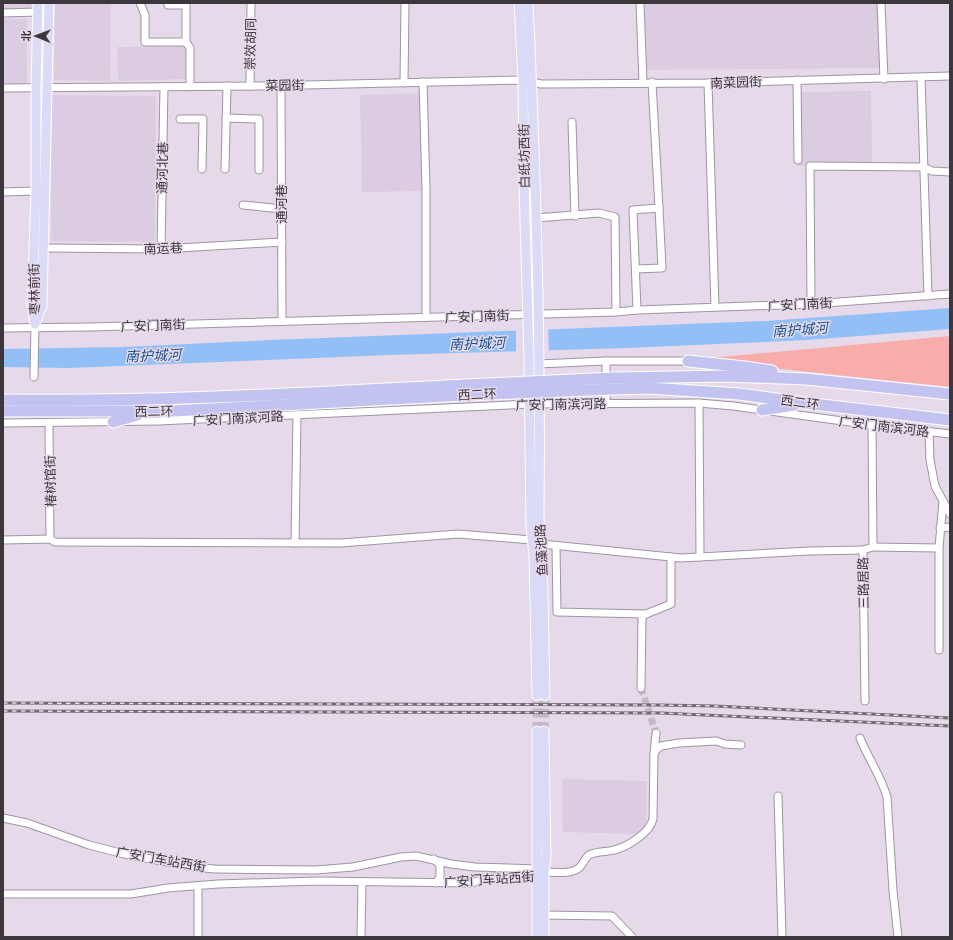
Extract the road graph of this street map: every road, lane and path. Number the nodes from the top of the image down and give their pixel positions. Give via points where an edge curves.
1 (49, 3) edge
2 (140, 3) edge
3 (168, 3) edge
4 (251, 3) edge
5 (405, 3) edge
6 (519, 3) edge
7 (528, 3) edge
8 (640, 3) edge
9 (881, 3) edge
10 (38, 8) edge
11 (3, 13) edge
12 (186, 42) junction
13 (950, 76) edge
14 (921, 78) junction
15 (884, 79) junction
16 (797, 80) junction
17 (527, 81) junction
18 (423, 82) junction
19 (652, 82) junction
20 (404, 83) junction
21 (643, 83) junction
22 (708, 83) junction
23 (190, 86) junction
24 (228, 86) junction
25 (250, 86) junction
26 (281, 86) junction
27 (47, 87) junction
28 (164, 87) junction
29 (3, 88) edge
30 (36, 88) junction
31 (226, 118) junction
32 (180, 119) dead end
33 (572, 122) dead end
34 (798, 160) dead end
35 (923, 167) junction
36 (202, 169) dead end
37 (225, 169) dead end
38 (259, 170) dead end
39 (950, 172) edge
40 (36, 191) junction
41 (3, 192) edge
42 (243, 205) dead end
43 (659, 208) junction
44 (282, 209) junction
45 (575, 216) junction
46 (536, 218) junction
47 (282, 242) junction
48 (44, 248) junction
49 (161, 249) junction
50 (636, 269) junction
51 (950, 290) edge
52 (928, 294) junction
53 (950, 294) edge
54 (811, 302) junction
55 (715, 306) junction
56 (637, 308) junction
57 (616, 310) junction
58 (426, 315) junction
59 (533, 315) junction
60 (282, 320) junction
61 (3, 324) edge
62 (35, 326) junction
63 (3, 328) edge
64 (535, 359) junction
65 (606, 361) junction
66 (688, 361) joint
67 (34, 377) dead end
68 (806, 379) junction
69 (465, 390) junction
70 (950, 394) edge
71 (3, 400) edge
72 (699, 403) junction
73 (805, 403) junction
74 (534, 404) junction
75 (606, 404) junction
76 (762, 410) junction
77 (152, 411) junction
78 (3, 412) edge
79 (297, 415) junction
80 (950, 420) edge
81 (113, 422) junction
82 (3, 423) edge
83 (47, 423) junction
84 (872, 425) junction
85 (929, 431) junction
86 (950, 434) edge
87 (943, 501) junction
88 (950, 514) edge
89 (950, 527) edge
90 (940, 528) junction
91 (48, 539) junction
92 (3, 540) edge
93 (531, 540) junction
94 (295, 543) junction
95 (542, 544) junction
96 (556, 546) junction
97 (874, 547) junction
98 (938, 548) junction
99 (863, 550) junction
100 (671, 557) junction
101 (700, 557) junction
102 (646, 614) junction
103 (939, 650) dead end
104 (641, 688) tunnel mouth
105 (864, 701) dead end
106 (541, 731) tunnel mouth
107 (656, 733) tunnel mouth
108 (860, 738) dead end
109 (741, 745) dead end
110 (654, 754) junction
111 (778, 796) dead end
112 (3, 818) edge
113 (434, 860) junction
114 (215, 869) junction
115 (316, 870) junction
116 (539, 873) junction
117 (317, 881) junction
118 (362, 882) junction
119 (436, 883) junction
120 (218, 884) junction
121 (198, 886) junction
122 (3, 894) edge
123 (544, 915) junction
124 (198, 937) edge
125 (360, 937) edge
126 (537, 937) edge
127 (544, 937) edge
128 (632, 937) edge
129 (782, 937) edge
130 (898, 937) edge

1 - 27 main road, 枣林前街
2 - 12 street via 144,14 145,42
3 - 12 street via 186,5
4 - 25 street, 崇效胡同
5 - 20 street
6 - 17 main road, 白纸坊西街
7 - 17 main road, 白纸坊西街
8 - 21 street
9 - 15 street
10 - 11 street
10 - 30 main road, 枣林前街
12 - 23 street via 190,48
13 - 14 street, 南菜园街
14 - 15 street, 南菜园街
14 - 35 street
15 - 16 street, 南菜园街
16 - 22 street, 南菜园街
16 - 34 street
17 - 18 street, 菜园街
17 - 21 street, 南菜园街 via 541,84
17 - 46 main road, 白纸坊西街
17 - 59 main road, 白纸坊西街
18 - 20 street, 菜园街
18 - 58 street
19 - 21 street, 南菜园街
19 - 22 street, 南菜园街
19 - 43 street
20 - 26 street, 菜园街
22 - 55 street
23 - 24 street, 菜园街
23 - 28 street, 菜园街
24 - 25 street, 菜园街
24 - 31 street
25 - 26 street, 菜园街
26 - 44 street, 通河巷
27 - 28 street, 菜园街
27 - 30 street, 菜园街
27 - 48 main road, 枣林前街
28 - 49 street, 通河北巷
29 - 30 street, 菜园街
30 - 40 main road, 枣林前街
31 - 37 street
31 - 38 street via 259,119
32 - 36 street via 202,119
33 - 45 street
35 - 39 street via 932,171
35 - 52 street
35 - 54 street via 810,166
40 - 41 street
40 - 62 main road, 枣林前街 via 32,306
42 - 44 street
43 - 50 street via 634,210
43 - 50 street via 662,268
44 - 47 street, 通河巷
45 - 46 street
45 - 57 street via 599,213 615,217
46 - 59 main road, 白纸坊西街
47 - 49 street, 南运巷
47 - 60 street, 通河巷
48 - 49 street, 南运巷
48 - 62 main road, 枣林前街 via 42,306
50 - 56 street
51 - 52 street, 广安门南街
52 - 53 street, 广安门南街
52 - 54 street, 广安门南街
54 - 55 street, 广安门南街
55 - 56 street, 广安门南街
56 - 57 street, 广安门南街
57 - 59 street, 广安门南街
58 - 59 street, 广安门南街
58 - 60 street, 广安门南街
59 - 64 main road, 白纸坊西街
60 - 62 street, 广安门南街
61 - 62 street, 广安门南街
62 - 63 street, 广安门南街
62 - 67 street
64 - 65 street
64 - 74 main road, 白纸坊西街
65 - 66 street
65 - 75 street
66 - 68 highway via 745,367
68 - 69 highway, 西二环, bridge via 727,376 614,378
68 - 70 highway, 西二环
69 - 71 highway, 西二环 via 57,401
69 - 73 highway, 西二环, bridge via 649,388 740,394
69 - 77 highway, 西二环
72 - 75 street, 广安门南滨河路
72 - 76 street, 广安门南滨河路
72 - 101 street
73 - 76 highway
73 - 80 highway, 西二环
74 - 75 street, 广安门南滨河路
74 - 79 street, 广安门南滨河路
74 - 93 main road, 鱼藻池路
74 - 95 main road, 鱼藻池路
76 - 84 street, 广安门南滨河路
77 - 78 highway, 西二环
77 - 81 highway
79 - 81 street, 广安门南滨河路
79 - 94 street
81 - 83 street, 广安门南滨河路
82 - 83 street, 广安门南滨河路
83 - 91 street, 椿树馆街
84 - 85 street, 广安门南滨河路
84 - 97 street, 三路居路
85 - 86 street, 广安门南滨河路
85 - 87 street via 930,460 935,486
87 - 88 street
87 - 90 street
89 - 90 street
90 - 98 street
91 - 92 street
91 - 94 street via 55,542
93 - 94 street via 458,534 341,543
93 - 95 main road, 鱼藻池路 via 541,696
95 - 96 street
96 - 100 street
96 - 102 street via 557,612
97 - 98 street
97 - 99 street, 三路居路
98 - 103 street
99 - 101 street
99 - 105 street, 三路居路
100 - 101 street
100 - 102 street via 671,604
102 - 104 street via 642,617
106 - 116 main road via 546,858
107 - 110 street
108 - 130 street via 887,797
109 - 110 street via 716,741 679,743 661,746
110 - 116 street via 653,819 651,826 642,836 621,848 589,855 575,871
111 - 129 street
112 - 114 street, 广安门车站西街 via 21,821 89,845 124,854
113 - 115 street, 广安门车站西街 via 416,856 401,857 353,867
113 - 116 street, 广安门车站西街
113 - 119 street via 440,865 440,877
114 - 115 street, 广安门车站西街
114 - 120 street via 220,871 222,876
115 - 117 street via 314,875
116 - 119 street, 广安门车站西街 via 493,877 471,883
116 - 123 main road
116 - 126 main road
117 - 118 street, 广安门车站西街
117 - 120 street, 广安门车站西街
118 - 119 street, 广安门车站西街
118 - 125 street
120 - 121 street, 广安门车站西街
121 - 122 street, 广安门车站西街 via 128,894
121 - 124 street
123 - 127 main road
123 - 128 street via 612,916

